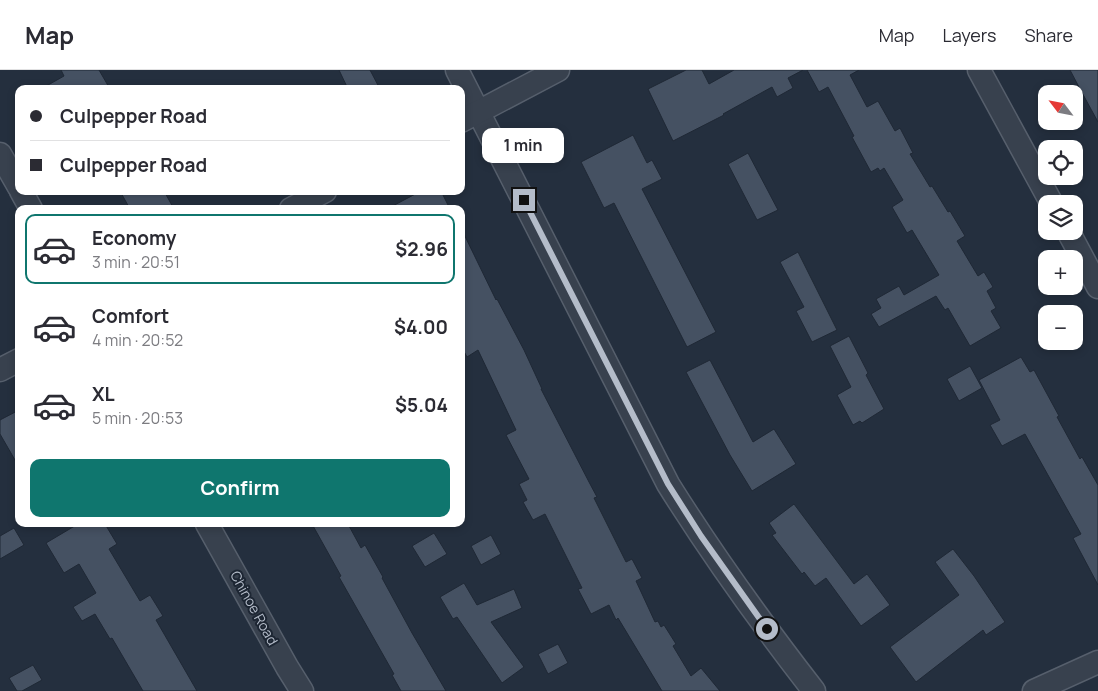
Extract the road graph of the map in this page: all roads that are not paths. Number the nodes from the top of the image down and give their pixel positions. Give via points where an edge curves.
1 (457, 70) edge
2 (558, 70) edge
3 (979, 70) edge
4 (461, 85) edge
5 (465, 98) edge
6 (470, 116) edge
7 (0, 154) edge
8 (15, 180) edge
9 (317, 195) edge
10 (1047, 195) edge
11 (299, 205) edge
12 (1073, 240) edge
13 (1098, 286) edge
14 (15, 362) edge
15 (0, 370) edge
16 (210, 527) edge
17 (1098, 662) edge
18 (302, 691) edge
19 (814, 691) edge
20 (1034, 691) edge

1 - 4 street
2 - 6 street
3 - 10 street
5 - 6 street
6 - 19 street via 668,484 712,552
7 - 8 street
9 - 11 street
12 - 13 street
14 - 15 street
16 - 18 street, Chinoe Road
17 - 20 street

